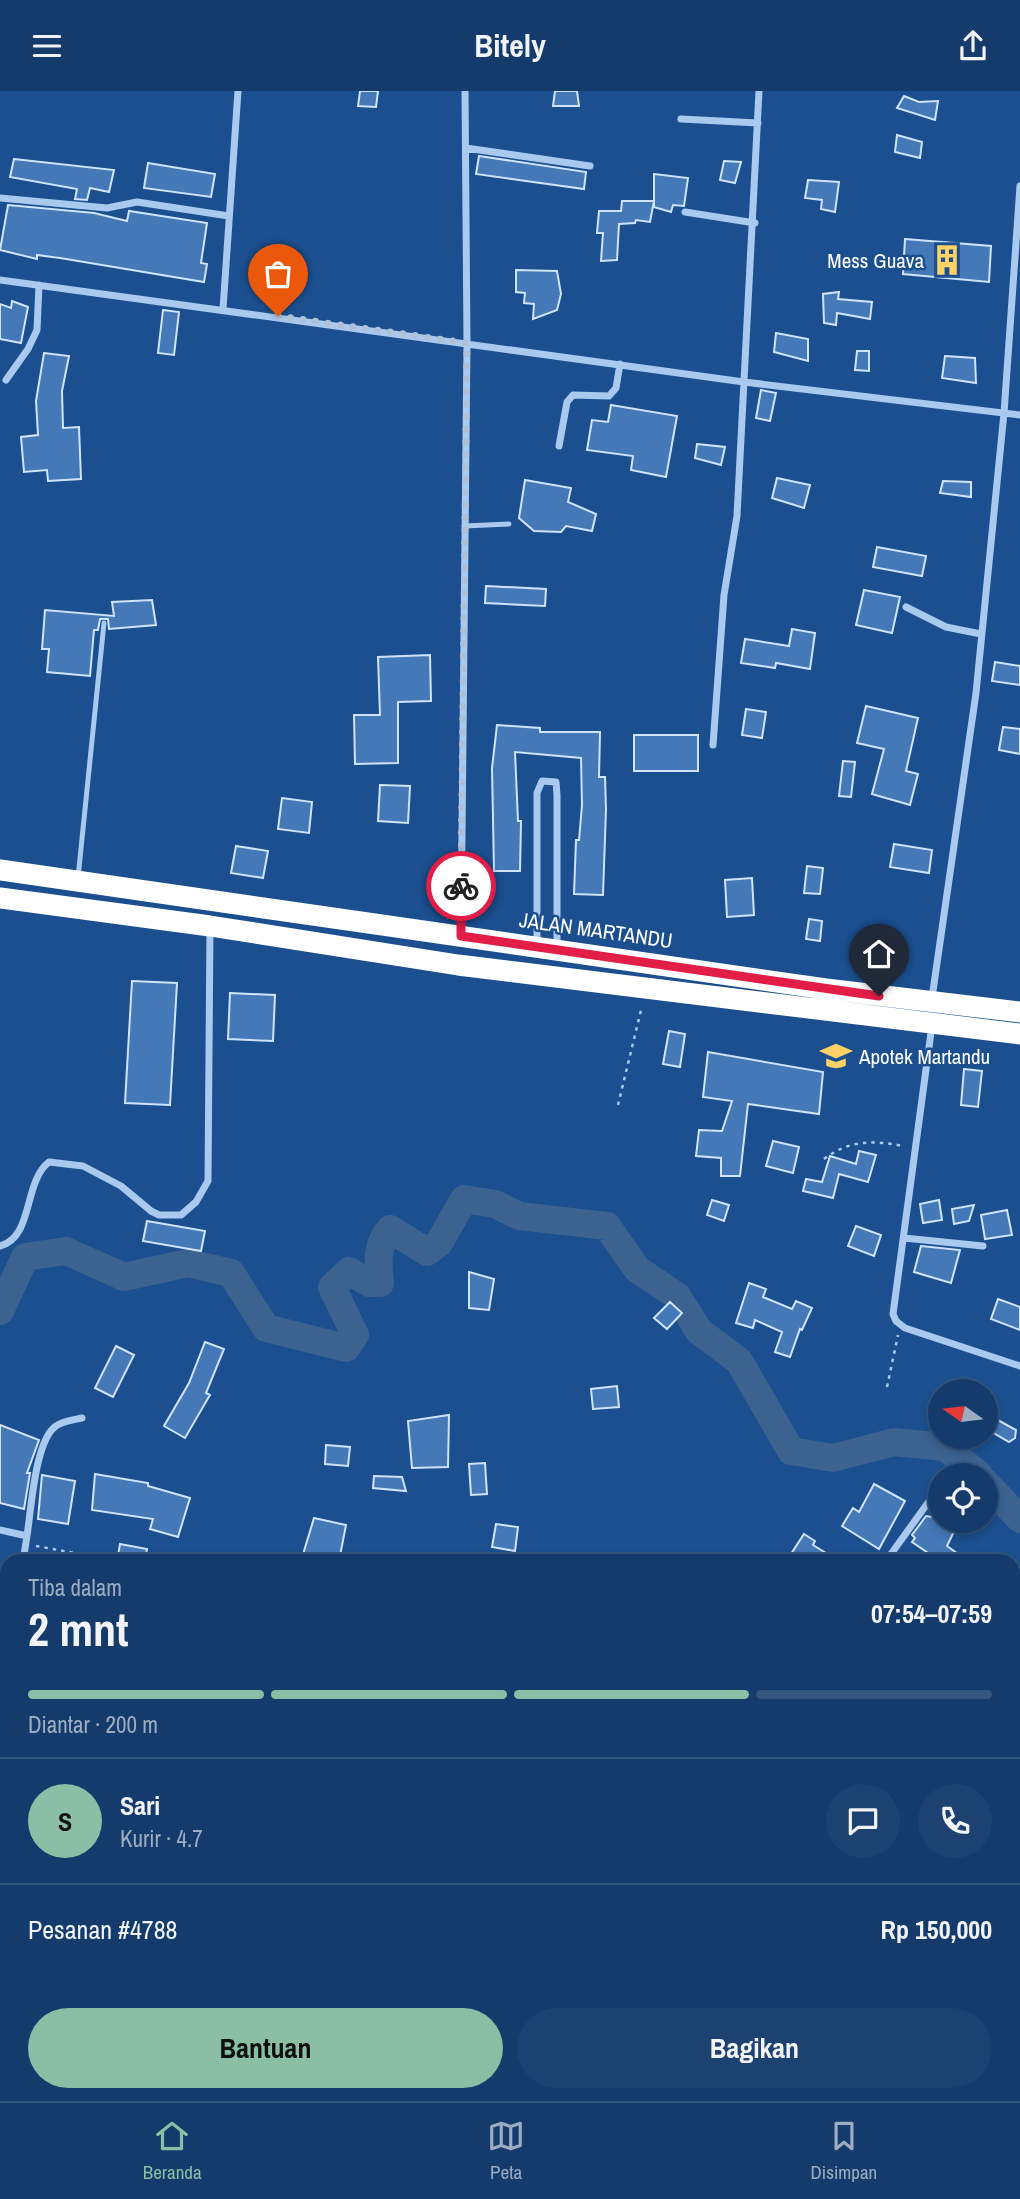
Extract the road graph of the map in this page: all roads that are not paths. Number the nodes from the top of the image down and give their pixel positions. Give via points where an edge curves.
1 (238, 91) edge
2 (465, 91) edge
3 (759, 91) edge
4 (681, 119) dead end
5 (758, 123) junction
6 (466, 148) junction
7 (590, 166) dead end
8 (1020, 186) edge
9 (0, 198) edge
10 (1019, 206) edge
11 (685, 212) dead end
12 (229, 216) junction
13 (755, 223) junction
14 (0, 280) edge
15 (39, 285) junction
16 (223, 309) junction
17 (467, 343) junction
18 (620, 364) junction
19 (6, 380) dead end
20 (744, 382) junction
21 (1004, 413) junction
22 (1020, 415) edge
23 (559, 446) dead end
24 (509, 524) dead end
25 (464, 526) junction
26 (906, 607) dead end
27 (104, 623) dead end
28 (981, 634) junction
29 (713, 745) dead end
30 (0, 870) edge
31 (78, 881) junction
32 (0, 898) edge
33 (210, 926) junction
34 (461, 936) junction
35 (547, 946) junction
36 (826, 989) junction
37 (932, 1003) junction
38 (823, 1011) junction
39 (1020, 1012) edge
40 (933, 1025) junction
41 (1020, 1034) edge
42 (904, 1238) junction
43 (0, 1245) edge
44 (984, 1246) dead end
45 (1020, 1366) edge
46 (82, 1418) dead end
47 (928, 1503) edge
48 (0, 1530) edge
49 (27, 1540) junction
50 (24, 1554) edge
51 (891, 1554) edge

1 - 12 street
2 - 6 street
3 - 5 street
4 - 5 street
5 - 13 street
6 - 7 street
6 - 17 street
8 - 10 street
9 - 12 street via 107,208 137,202
10 - 21 street
11 - 13 street
12 - 16 street
13 - 20 street
14 - 15 street
15 - 16 street
15 - 19 street via 37,330
16 - 17 street
17 - 18 street
17 - 25 street
18 - 20 street
18 - 23 street via 616,388 609,396 573,395 567,402
20 - 21 street
20 - 29 street via 737,516 724,595
21 - 22 street
21 - 28 street
24 - 25 lane
25 - 34 street
26 - 28 street via 938,624
27 - 31 lane
28 - 37 street
30 - 31 highway, JALAN MARTANDU
31 - 34 highway, JALAN MARTANDU
32 - 33 highway
33 - 38 highway via 458,965
33 - 43 street via 205,1191 181,1215 159,1215 104,1176 83,1166 49,1161 33,1182 18,1233 11,1243
34 - 35 highway, JALAN MARTANDU
35 - 35 street via 537,793 540,783 552,780 557,795
35 - 36 highway, JALAN MARTANDU
36 - 37 highway, JALAN MARTANDU
36 - 38 highway
37 - 39 highway, JALAN MARTANDU
38 - 40 highway
40 - 41 highway
40 - 42 street
42 - 44 street
42 - 45 street via 893,1314 900,1325
46 - 49 street via 54,1427 47,1437
47 - 51 street
48 - 49 street
49 - 50 street

